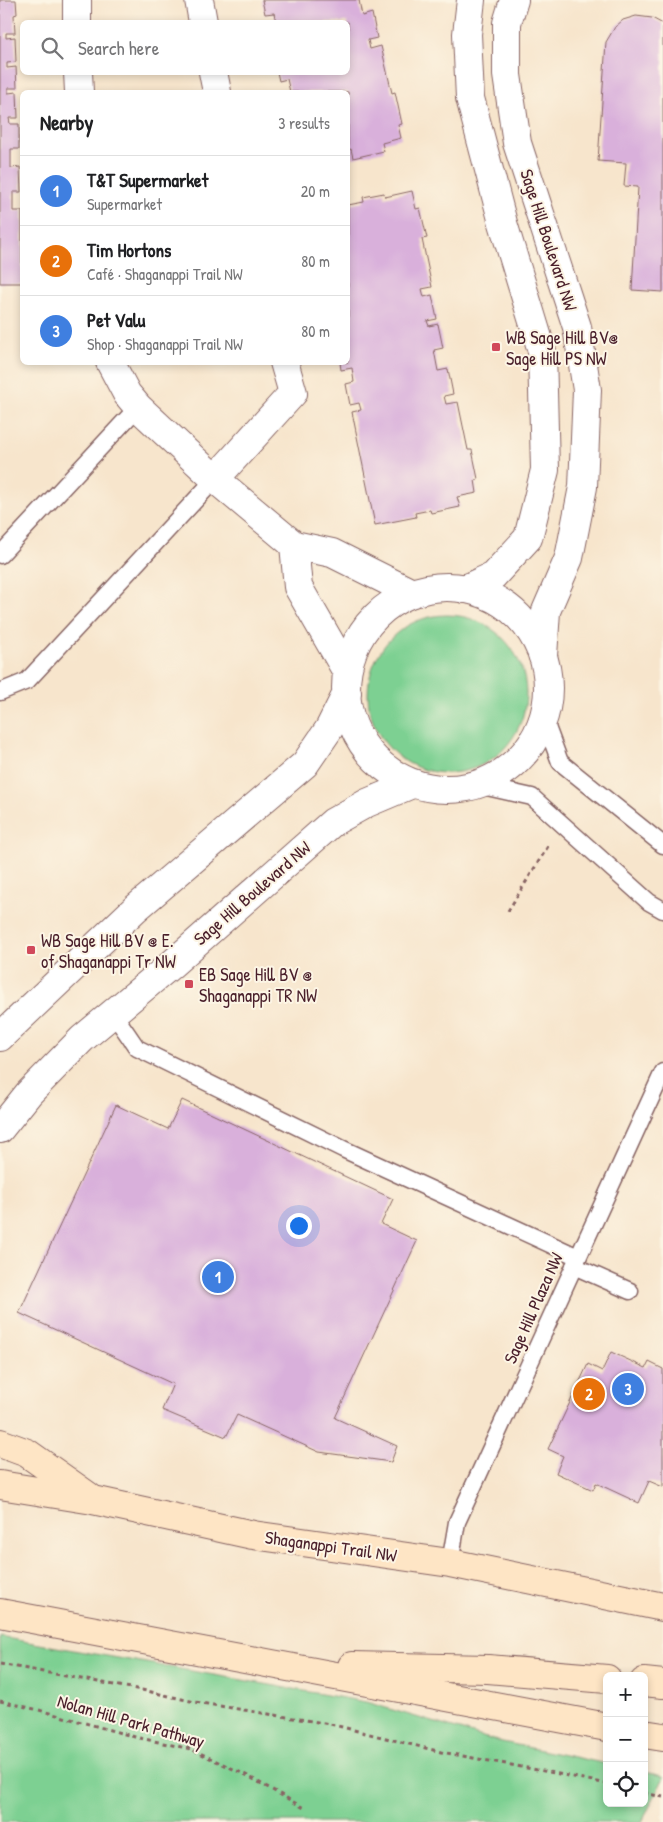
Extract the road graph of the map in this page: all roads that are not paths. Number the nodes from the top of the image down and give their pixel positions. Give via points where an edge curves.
1 (77, 0) edge
2 (198, 0) edge
3 (471, 0) edge
4 (514, 0) edge
5 (77, 20) edge
6 (203, 20) edge
7 (78, 75) edge
8 (214, 75) edge
9 (79, 90) edge
10 (217, 90) edge
11 (112, 365) edge
12 (285, 365) edge
13 (138, 407) junction
14 (215, 479) junction
15 (294, 545) junction
16 (0, 555) edge
17 (464, 589) junction
18 (412, 593) junction
19 (543, 656) junction
20 (347, 682) junction
21 (0, 692) edge
22 (544, 719) junction
23 (412, 784) junction
24 (478, 785) junction
25 (663, 845) edge
26 (663, 910) edge
27 (114, 1013) junction
28 (0, 1037) edge
29 (663, 1072) edge
30 (0, 1129) edge
31 (576, 1261) junction
32 (630, 1291) dead end
33 (0, 1443) edge
34 (0, 1485) edge
35 (93, 1500) junction
36 (450, 1563) junction
37 (663, 1606) edge
38 (0, 1613) edge
39 (278, 1665) junction
40 (603, 1679) edge
41 (648, 1682) edge
42 (663, 1684) edge
43 (603, 1726) edge
44 (648, 1735) edge
45 (663, 1737) edge

1 - 5 street
2 - 6 street
3 - 17 street, Sage Hill Boulevard NW via 467,34 470,98 502,223 542,351 545,470 528,538 493,576
4 - 19 street, Sage Hill Boulevard NW via 507,23 507,75 517,143 577,327 587,390 583,486 568,558 546,611
7 - 9 street
8 - 10 street
11 - 13 street
12 - 14 street via 293,393
13 - 14 street
13 - 16 lane
14 - 15 street
14 - 21 lane via 27,681
15 - 18 street via 332,553
15 - 20 street via 298,587
17 - 18 street via 446,587
17 - 19 street via 506,606 529,628
18 - 20 street via 381,611 359,638
19 - 22 street via 548,688
20 - 23 street via 347,707 359,740 382,767
20 - 28 street via 329,729 305,764 135,908
22 - 24 street via 529,748 507,771
22 - 25 lane via 560,762
23 - 24 street via 447,790
23 - 27 street, Sage Hill Boulevard NW via 333,822
24 - 26 lane via 532,797 649,902
27 - 30 street, Sage Hill Boulevard NW via 75,1046 29,1093
27 - 31 lane via 137,1048
29 - 31 lane, Sage Hill Plaza NW
31 - 32 lane
31 - 36 lane, Sage Hill Plaza NW via 457,1522
33 - 35 main road via 28,1453
34 - 35 main road, Shaganappi Trail NW
35 - 36 main road, Shaganappi Trail NW via 253,1535
36 - 37 main road, Shaganappi Trail NW
38 - 39 main road
39 - 40 main road via 488,1668
39 - 43 main road
41 - 42 main road
44 - 45 main road

